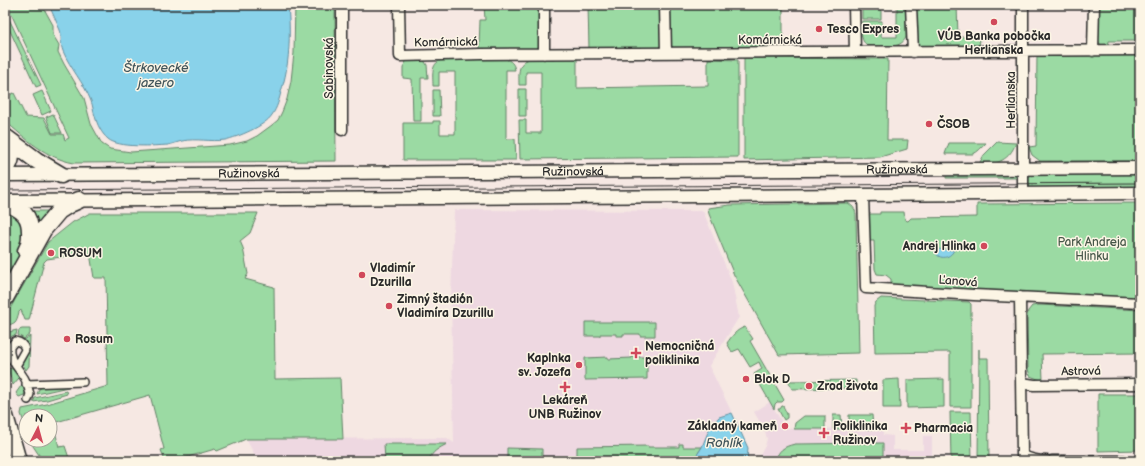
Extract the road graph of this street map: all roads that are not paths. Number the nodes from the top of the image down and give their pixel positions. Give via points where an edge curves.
1 (342, 5) edge
2 (399, 5) edge
3 (544, 5) edge
4 (666, 5) edge
5 (854, 5) edge
6 (911, 5) edge
7 (1023, 5) edge
8 (1094, 5) edge
9 (1140, 50) edge
10 (1023, 51) junction
11 (1093, 51) junction
12 (855, 52) junction
13 (913, 52) junction
14 (666, 53) junction
15 (544, 54) junction
16 (342, 130) dead end
17 (5, 137) edge
18 (5, 143) edge
19 (1140, 168) edge
20 (1024, 169) junction
21 (5, 170) edge
22 (5, 175) edge
23 (61, 175) junction
24 (1023, 194) junction
25 (1140, 194) edge
26 (863, 195) junction
27 (79, 200) junction
28 (5, 201) edge
29 (5, 284) edge
30 (1020, 297) junction
31 (5, 298) edge
32 (1140, 303) edge
33 (16, 366) dead end
34 (83, 382) dead end
35 (1022, 383) junction
36 (26, 384) junction
37 (1140, 384) edge
38 (28, 400) dead end
39 (5, 416) edge
40 (18, 461) edge
41 (1047, 461) edge
42 (1052, 461) edge
43 (1124, 461) edge

1 - 16 street, Sabinovská
2 - 15 street, Komárnická via 400,56
3 - 15 street
4 - 14 street
5 - 12 street
6 - 13 street
7 - 10 street, Herlianska
8 - 11 street
9 - 11 street, Komárnická
10 - 11 street, Komárnická
10 - 13 street, Komárnická
10 - 20 street, Herlianska
12 - 13 street, Komárnická
12 - 14 street, Komárnická
14 - 15 street, Komárnická
17 - 23 main road
18 - 21 main road via 11,155
19 - 20 street, Ružinovská
20 - 23 street, Ružinovská
20 - 24 street, Herlianska
22 - 23 street, Ružinovská
24 - 25 street, Ružinovská
24 - 26 street, Ružinovská
26 - 27 street, Ružinovská
26 - 30 street, Ľanová via 866,288
27 - 28 street, Ružinovská
27 - 31 main road via 59,211 46,227
28 - 29 main road via 22,210 30,229 28,248
30 - 32 street, Ľanová
30 - 35 street
33 - 36 street
34 - 36 street
35 - 37 street, Astrová
35 - 41 street via 1022,454 1033,460
36 - 38 street via 30,394
39 - 40 main road
42 - 43 street

